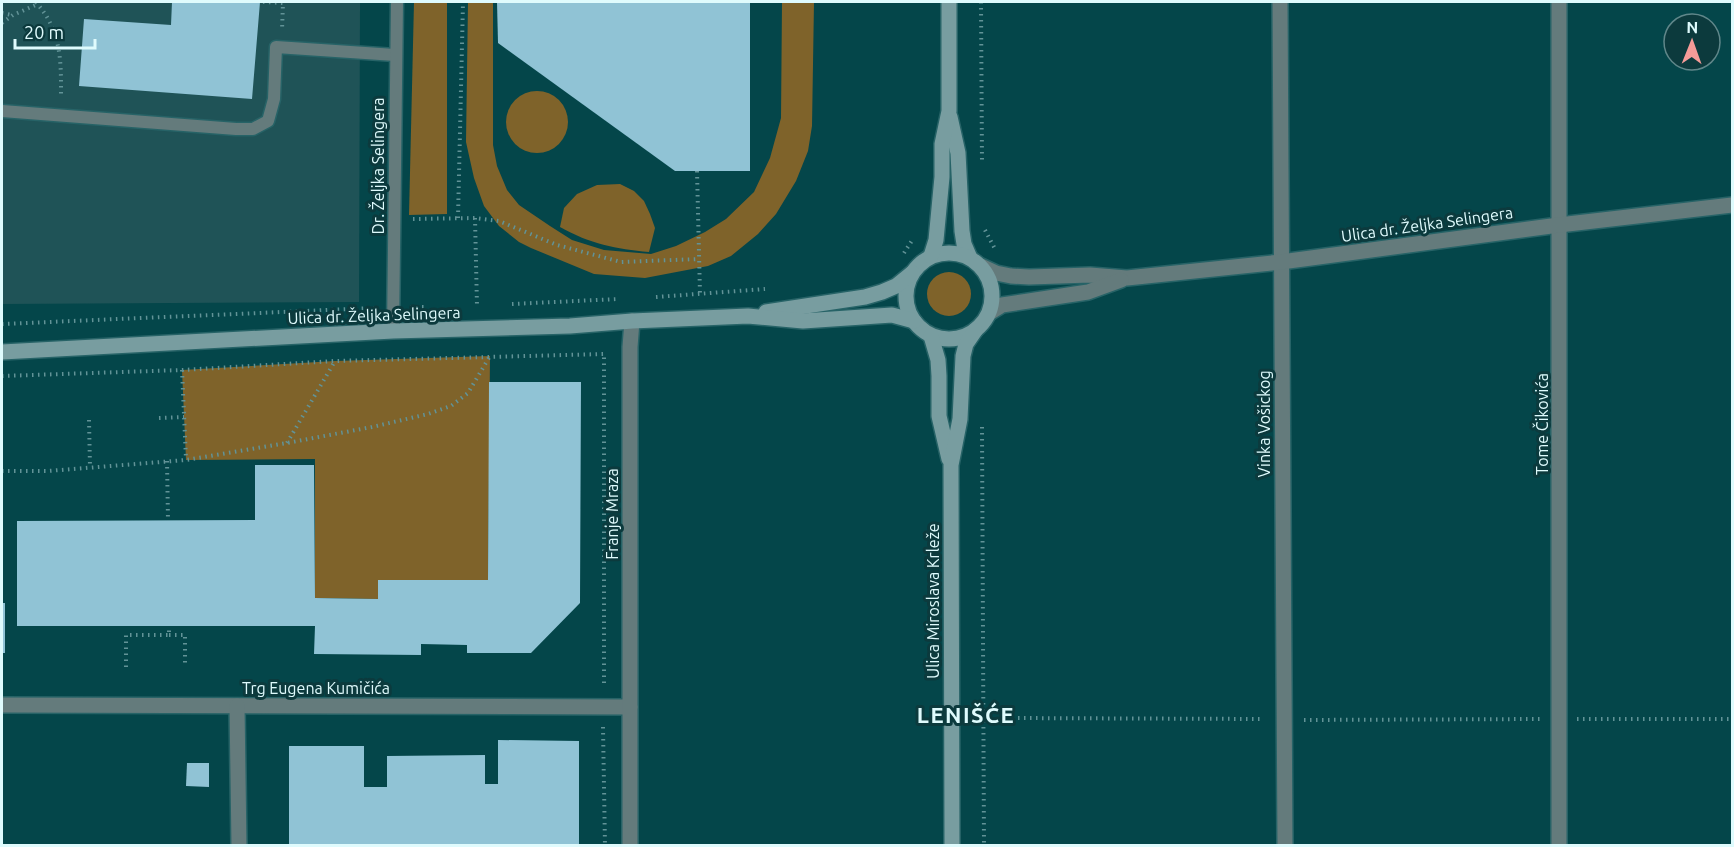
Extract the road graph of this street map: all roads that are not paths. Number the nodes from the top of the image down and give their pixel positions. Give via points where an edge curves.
1 (397, 2) edge
2 (949, 2) edge
3 (1280, 2) edge
4 (1559, 2) edge
5 (395, 55) junction
6 (2, 111) edge
7 (949, 111) junction
8 (1732, 205) edge
9 (1559, 225) junction
10 (931, 256) junction
11 (1281, 261) junction
12 (976, 262) junction
13 (912, 273) junction
14 (1127, 278) junction
15 (989, 313) junction
16 (748, 316) junction
17 (632, 321) junction
18 (914, 321) junction
19 (393, 331) junction
20 (975, 331) junction
21 (931, 336) junction
22 (2, 351) edge
23 (951, 465) junction
24 (2, 705) edge
25 (237, 706) junction
26 (630, 707) junction
27 (239, 846) edge
28 (630, 846) edge
29 (952, 846) edge
30 (1285, 846) edge
31 (1559, 846) edge

1 - 5 lane, Dr. Željka Selingera
2 - 7 street
3 - 11 street, Vinka Vošickog
4 - 9 street, Tome Čikovića
5 - 6 lane via 276,47 274,99 268,121 253,129
5 - 19 lane, Dr. Željka Selingera
7 - 10 street
7 - 12 street via 958,153 964,244
8 - 9 street, Ulica dr. Željka Selingera
9 - 11 street, Ulica dr. Željka Selingera
9 - 31 street, Tome Čikovića
10 - 12 street via 958,253
10 - 13 street
11 - 14 street, Ulica dr. Željka Selingera
11 - 30 street, Vinka Vošickog
12 - 14 street, Ulica dr. Željka Selingera via 1011,276
12 - 15 street via 992,288
13 - 16 street, Ulica dr. Željka Selingera via 896,286 865,297
13 - 18 street via 905,297
14 - 15 street, Ulica dr. Željka Selingera via 1088,292 1002,305
15 - 20 street
16 - 17 street, Ulica dr. Željka Selingera
16 - 18 street, Ulica dr. Željka Selingera via 803,321 892,315
17 - 19 street, Ulica dr. Željka Selingera
17 - 26 street, Franje Mraza
18 - 21 street
19 - 22 street, Ulica dr. Željka Selingera
20 - 21 street via 954,339
20 - 23 street, Ulica Miroslava Krleže via 963,356 960,419
21 - 23 street, Ulica Miroslava Krleže via 938,360 939,416
23 - 29 street, Ulica Miroslava Krleže
24 - 25 street, Trg Eugena Kumičića
25 - 26 street, Trg Eugena Kumičića
25 - 27 street
26 - 28 street, Franje Mraza

